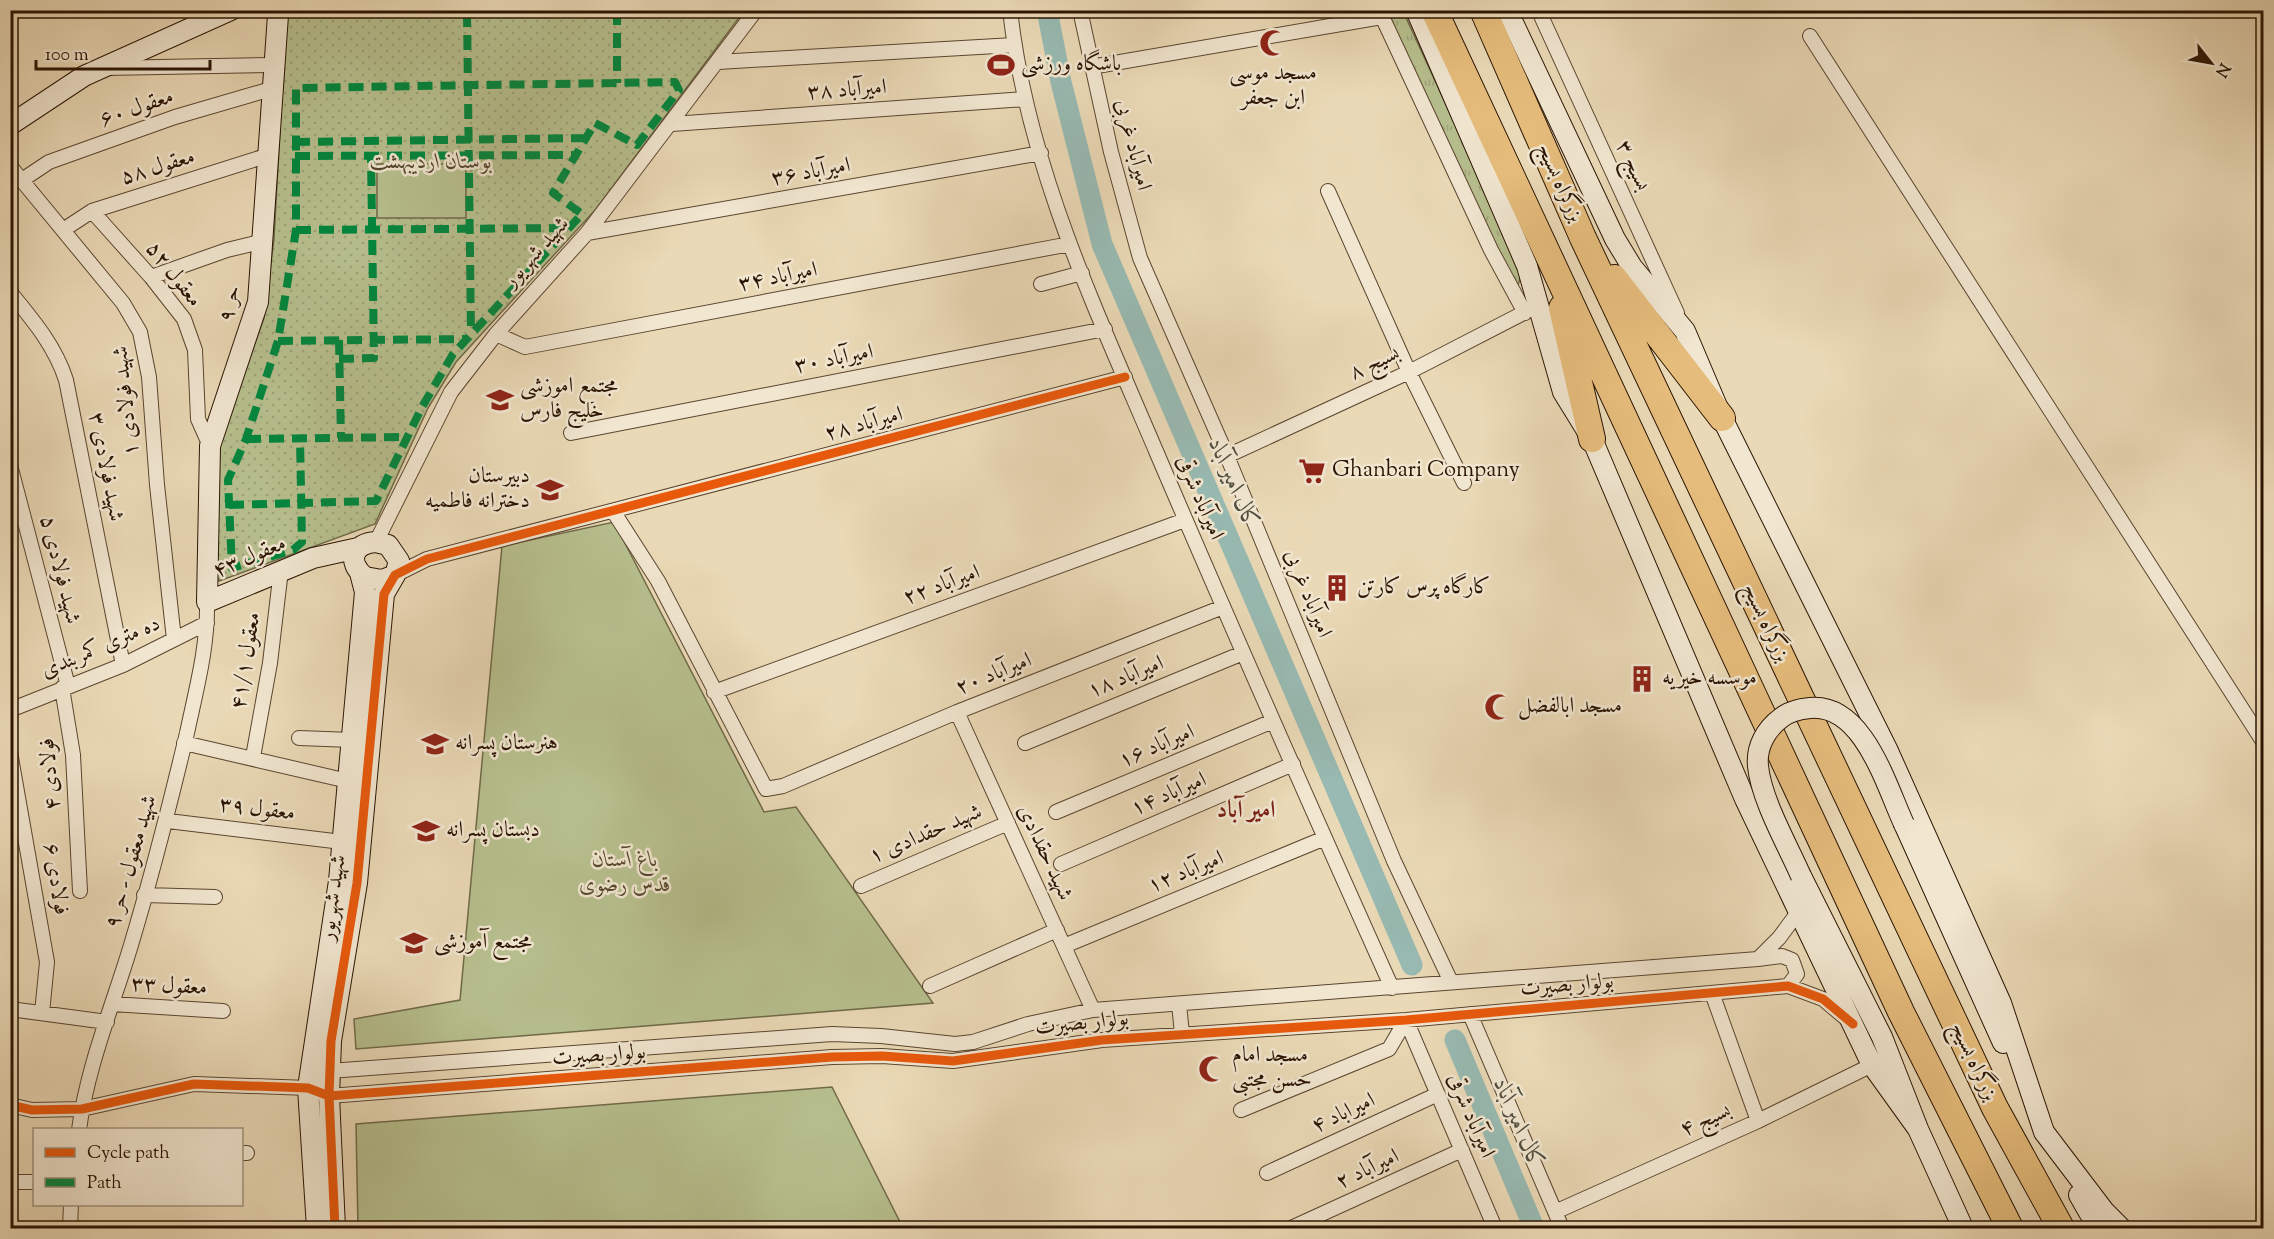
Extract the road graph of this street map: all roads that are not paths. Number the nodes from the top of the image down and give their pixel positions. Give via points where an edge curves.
1 (231, 10) edge
2 (282, 10) edge
3 (756, 10) edge
4 (1010, 10) edge
5 (1080, 10) edge
6 (1416, 10) edge
7 (1434, 10) edge
8 (1483, 10) edge
9 (1507, 10) edge
10 (1380, 14) edge
11 (1542, 18) dead end
12 (1810, 36) dead end
13 (1014, 45) junction
14 (718, 62) junction
15 (273, 65) junction
16 (1091, 67) junction
17 (100, 68) junction
18 (271, 90) junction
19 (1025, 99) junction
20 (672, 124) junction
21 (10, 125) edge
22 (1041, 153) junction
23 (269, 155) junction
24 (10, 166) edge
25 (22, 180) junction
26 (1328, 191) dead end
27 (92, 211) junction
28 (63, 230) junction
29 (587, 233) junction
30 (1583, 238) junction
31 (264, 241) junction
32 (1070, 244) junction
33 (1551, 258) junction
34 (1082, 273) junction
35 (151, 277) junction
36 (1041, 284) dead end
37 (10, 292) edge
38 (1531, 310) junction
39 (1105, 329) junction
40 (1685, 331) junction
41 (496, 334) junction
42 (1409, 372) junction
43 (1125, 377) junction
44 (1722, 418) junction
45 (571, 433) dead end
46 (1592, 439) junction
47 (210, 446) junction
48 (1227, 456) junction
49 (10, 465) edge
50 (1464, 483) dead end
51 (613, 511) junction
52 (1185, 520) junction
53 (367, 544) junction
54 (397, 554) junction
55 (313, 558) junction
56 (427, 559) junction
57 (281, 570) junction
58 (358, 570) junction
59 (395, 575) junction
60 (207, 602) junction
61 (1223, 607) junction
62 (207, 623) junction
63 (174, 639) junction
64 (1243, 653) junction
65 (123, 665) junction
66 (65, 687) junction
67 (714, 692) junction
68 (10, 710) edge
69 (957, 712) junction
70 (1273, 721) junction
71 (299, 738) dead end
72 (352, 740) junction
73 (1025, 742) dead end
74 (184, 743) junction
75 (2264, 743) edge
76 (10, 752) edge
77 (253, 758) junction
78 (1293, 764) junction
79 (348, 781) junction
80 (1056, 812) dead end
81 (168, 821) junction
82 (1008, 823) junction
83 (1325, 838) junction
84 (342, 842) junction
85 (1061, 864) dead end
86 (861, 886) dead end
87 (80, 891) dead end
88 (144, 895) junction
89 (215, 897) dead end
90 (1799, 911) junction
91 (1057, 930) junction
92 (1064, 946) junction
93 (1758, 959) junction
94 (10, 962) edge
95 (10, 981) edge
96 (1451, 982) junction
97 (930, 986) dead end
98 (1788, 986) junction
99 (1392, 988) junction
100 (1712, 993) junction
101 (112, 1004) junction
102 (1179, 1004) junction
103 (10, 1009) edge
104 (1093, 1010) junction
105 (223, 1011) dead end
106 (42, 1013) junction
107 (1470, 1014) junction
108 (1406, 1020) junction
109 (107, 1022) junction
110 (1853, 1024) junction
111 (1182, 1034) junction
112 (739, 1041) junction
113 (742, 1065) junction
114 (1872, 1065) junction
115 (330, 1071) junction
116 (308, 1089) junction
117 (1438, 1094) junction
118 (329, 1096) junction
119 (10, 1105) edge
120 (82, 1109) junction
121 (1241, 1110) dead end
122 (1758, 1121) junction
123 (79, 1128) edge
124 (1918, 1129) junction
125 (2044, 1132) junction
126 (1462, 1150) junction
127 (1267, 1173) dead end
128 (10, 1182) edge
129 (33, 1182) edge
130 (71, 1206) edge
131 (1555, 1212) junction
132 (70, 1228) edge
133 (317, 1228) edge
134 (335, 1228) edge
135 (1291, 1228) edge
136 (1495, 1228) edge
137 (1562, 1228) edge
138 (1963, 1228) edge
139 (2010, 1228) edge
140 (2061, 1228) edge
141 (2098, 1228) edge
142 (2121, 1228) edge

1 - 17 main road
2 - 15 main road, حر ۹ via 278,15
3 - 14 street, شهید شهریور
4 - 13 street, امیرآباد شرقی
5 - 16 street, امیرآباد غربی
6 - 38 main road via 1527,266
7 - 33 highway, بزرگراه بسیج
8 - 30 highway, بزرگراه بسیج
9 - 40 main road via 1615,240
10 - 16 street
10 - 38 street via 1491,250
11 - 40 street, بسیج ۳
12 - 75 street
13 - 14 street
13 - 19 street, امیرآباد شرقی
14 - 20 street, شهید شهریور
15 - 17 street
15 - 18 main road, حر ۹
16 - 48 street, امیرآباد غربی via 1140,258
17 - 21 main road
18 - 23 main road, حر ۹
18 - 25 street, معقول ۶۰ via 175,117 49,162
19 - 20 street, امیرآباد ۳۸
19 - 22 street, امیرآباد شرقی
20 - 29 street, شهید شهریور
22 - 29 street, امیرآباد ۳۶
22 - 32 street, امیرآباد شرقی
23 - 27 street, معقول ۵۸
23 - 31 main road, حر ۹
24 - 25 street, شهید فولادی ۱
25 - 28 street, شهید فولادی ۱
26 - 42 street
27 - 28 street, معقول ۵۸
27 - 35 street, معقول ۵۲
28 - 63 street, شهید فولادی ۱ via 123,303 140,332 146,352
29 - 41 street, شهید شهریور
30 - 44 highway
30 - 140 highway, بزرگراه بسیج via 1995,1108
31 - 35 street
31 - 47 main road, حر ۹ via 258,302
32 - 34 street, امیرآباد شرقی
32 - 41 street, امیرآباد ۳۴ via 525,347
33 - 46 highway
33 - 139 highway, بزرگراه بسیج via 1901,1012
34 - 36 street
34 - 39 street, امیرآباد شرقی
35 - 47 street, معقول ۵۲ via 184,319 195,350 198,419
37 - 65 street, شهید فولادی ۳ via 49,341 66,380
38 - 42 street, بسیج ۸
38 - 46 main road via 1563,392
39 - 43 street, امیرآباد شرقی
39 - 45 street, امیرآباد ۳۰
40 - 44 main road
41 - 53 street, شهید شهریور via 452,392
42 - 48 street, بسیج ۸
42 - 50 street
43 - 51 street, امیرآباد ۲۸
43 - 52 street, امیرآباد شرقی
44 - 125 main road via 1888,751 1983,961
46 - 90 main road via 1745,799
47 - 60 main road, حر ۹
48 - 96 street, امیرآباد غربی via 1394,861
49 - 66 street, شهید فولادی ۵
51 - 56 street, امیرآباد ۲۸
51 - 67 street via 658,581
52 - 61 street, امیرآباد شرقی
52 - 67 street, امیرآباد ۲۲
53 - 54 main road via 388,545
53 - 55 main road, معقول ۴۳
53 - 58 main road via 354,554
54 - 56 street
54 - 59 main road via 399,568
55 - 57 main road, معقول ۴۳
55 - 58 main road, معقول ۴۳
56 - 59 street
57 - 60 main road, معقول ۴۳
57 - 77 street, معقول ۴۱/۱
58 - 59 main road via 376,581
58 - 72 main road, شهید شهریور via 364,592
59 - 115 main road, شهید شهریور via 384,594 357,883 331,1041
60 - 62 street, شهید معقول - حر ۹
61 - 64 street, امیرآباد شرقی
61 - 69 street, امیرآباد ۲۰
62 - 63 street, ده متری کمربندی
62 - 74 street, شهید معقول - حر ۹
63 - 65 street, ده متری کمربندی
64 - 70 street, امیرآباد شرقی
64 - 73 street, امیرآباد ۱۸
65 - 66 street, ده متری کمربندی
66 - 68 street, ده متری کمربندی
66 - 87 street, فولادی ۴
67 - 69 street, امیرآباد ۲۰ via 766,789 783,786
69 - 82 street, شهید حقدادی
70 - 78 street, امیرآباد شرقی
70 - 80 street, امیرآباد ۱۶
71 - 72 street
72 - 79 main road, شهید شهریور
74 - 77 street
74 - 81 street, شهید معقول - حر ۹
76 - 106 street, فولادی ۶ via 47,962
77 - 79 street
78 - 83 street, امیرآباد شرقی
78 - 85 street, امیرآباد ۱۴
79 - 84 main road, شهید شهریور
81 - 84 street, معقول ۳۹
81 - 88 street, شهید معقول - حر ۹
82 - 86 street, شهید حقدادی ۱
82 - 91 street, شهید حقدادی
83 - 92 street, امیرآباد ۱۲
83 - 99 street, امیرآباد شرقی
84 - 116 main road, شهید شهریور
88 - 89 street
88 - 101 street, شهید معقول - حر ۹
90 - 93 street
90 - 110 main road
91 - 92 street, شهید حقدادی
91 - 97 street
92 - 104 street, شهید حقدادی
93 - 96 street, بولوار بصیرت
93 - 98 street, بولوار بصیرت via 1782,956 1792,960 1797,974
94 - 95 street
96 - 99 street, بولوار بصیرت
98 - 100 street, بولوار بصیرت
98 - 110 street, بولوار بصیرت via 1823,999
99 - 102 street, بولوار بصیرت
100 - 107 street, بولوار بصیرت
100 - 122 street
101 - 105 street, معقول ۳۳
101 - 109 street, شهید معقول - حر ۹
102 - 104 street, بولوار بصیرت
102 - 111 street
103 - 106 street
104 - 112 street, بولوار بصیرت via 955,1044 832,1034
106 - 109 street
107 - 108 street, بولوار بصیرت
107 - 131 street
108 - 111 street, بولوار بصیرت
108 - 117 street, امیرآباد شرقی
108 - 121 street via 1389,1049
109 - 120 street, شهید معقول - حر ۹
110 - 114 main road
111 - 113 street, بولوار بصیرت via 1091,1041 953,1061 872,1056
112 - 113 street
112 - 115 street, بولوار بصیرت
113 - 118 street, بولوار بصیرت
114 - 122 street, بسیج ۴
114 - 124 main road
115 - 116 street
115 - 118 main road, شهید شهریور
116 - 118 street, بولوار بصیرت
116 - 120 street, بولوار بصیرت via 194,1084
116 - 133 main road, شهید شهریور
117 - 126 street, امیرآباد شرقی
117 - 127 street, امیراباد ۴
118 - 134 main road, شهید شهریور
119 - 120 street, بولوار بصیرت via 32,1110
120 - 123 street, شهید معقول - حر ۹
122 - 131 street, بسیج ۴
124 - 125 main road, bridge via 1882,1037 1801,876 1761,783 1759,748 1768,730 1799,709 1818,707 1837,712 1852,722 1863,738
124 - 138 main road
125 - 141 main road
125 - 142 main road
126 - 135 street, امیرآباد ۲
126 - 136 street, امیرآباد شرقی
128 - 129 street
130 - 132 street
131 - 137 street

